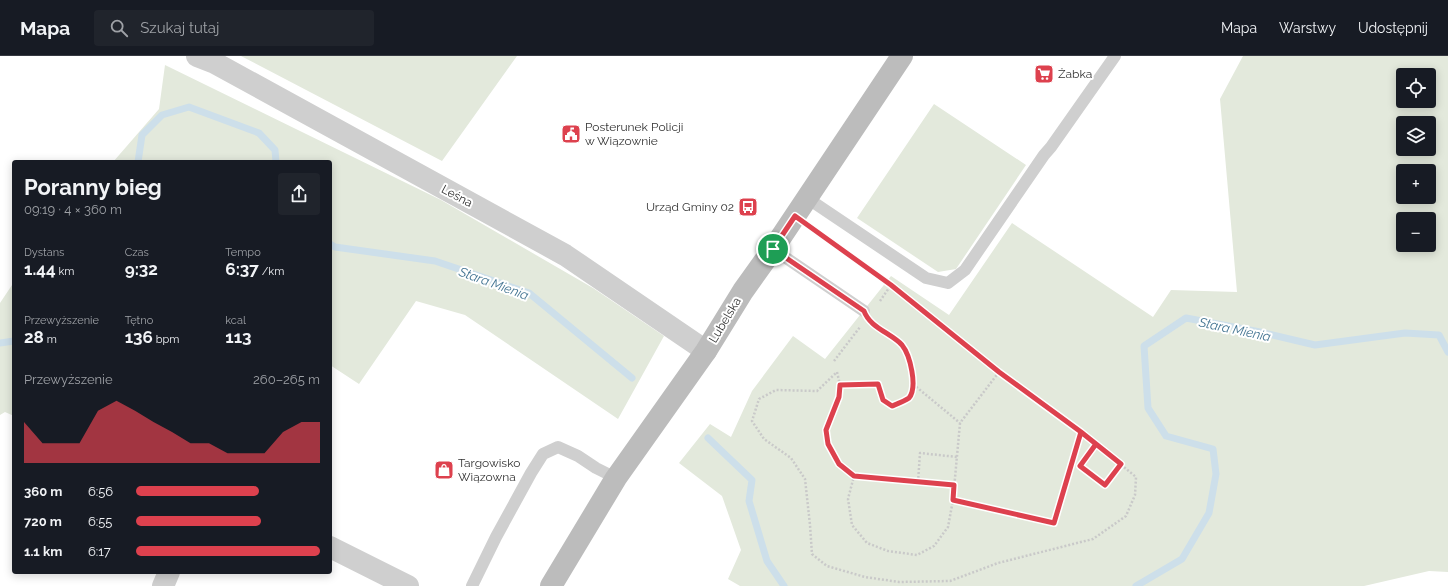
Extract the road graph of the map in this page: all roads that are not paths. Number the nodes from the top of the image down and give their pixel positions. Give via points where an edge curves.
1 (197, 56) edge
2 (902, 56) edge
3 (1115, 56) edge
4 (807, 198) junction
5 (773, 249) junction
6 (864, 311) road end
7 (706, 352) junction
8 (616, 478) junction
9 (332, 548) edge
10 (168, 574) edge
11 (163, 586) edge
12 (408, 586) edge
13 (472, 586) edge
14 (552, 586) edge

1 - 7 street, Leśna via 215,63 565,255
2 - 4 main road, Lubelska
3 - 4 lane via 965,270 948,284 926,278
4 - 5 main road, Lubelska
5 - 6 lane
5 - 7 main road, Lubelska via 743,291
7 - 8 main road, Lubelska
8 - 13 lane via 558,447 543,454 496,537
8 - 14 main road, Lubelska
9 - 12 street
10 - 11 street

